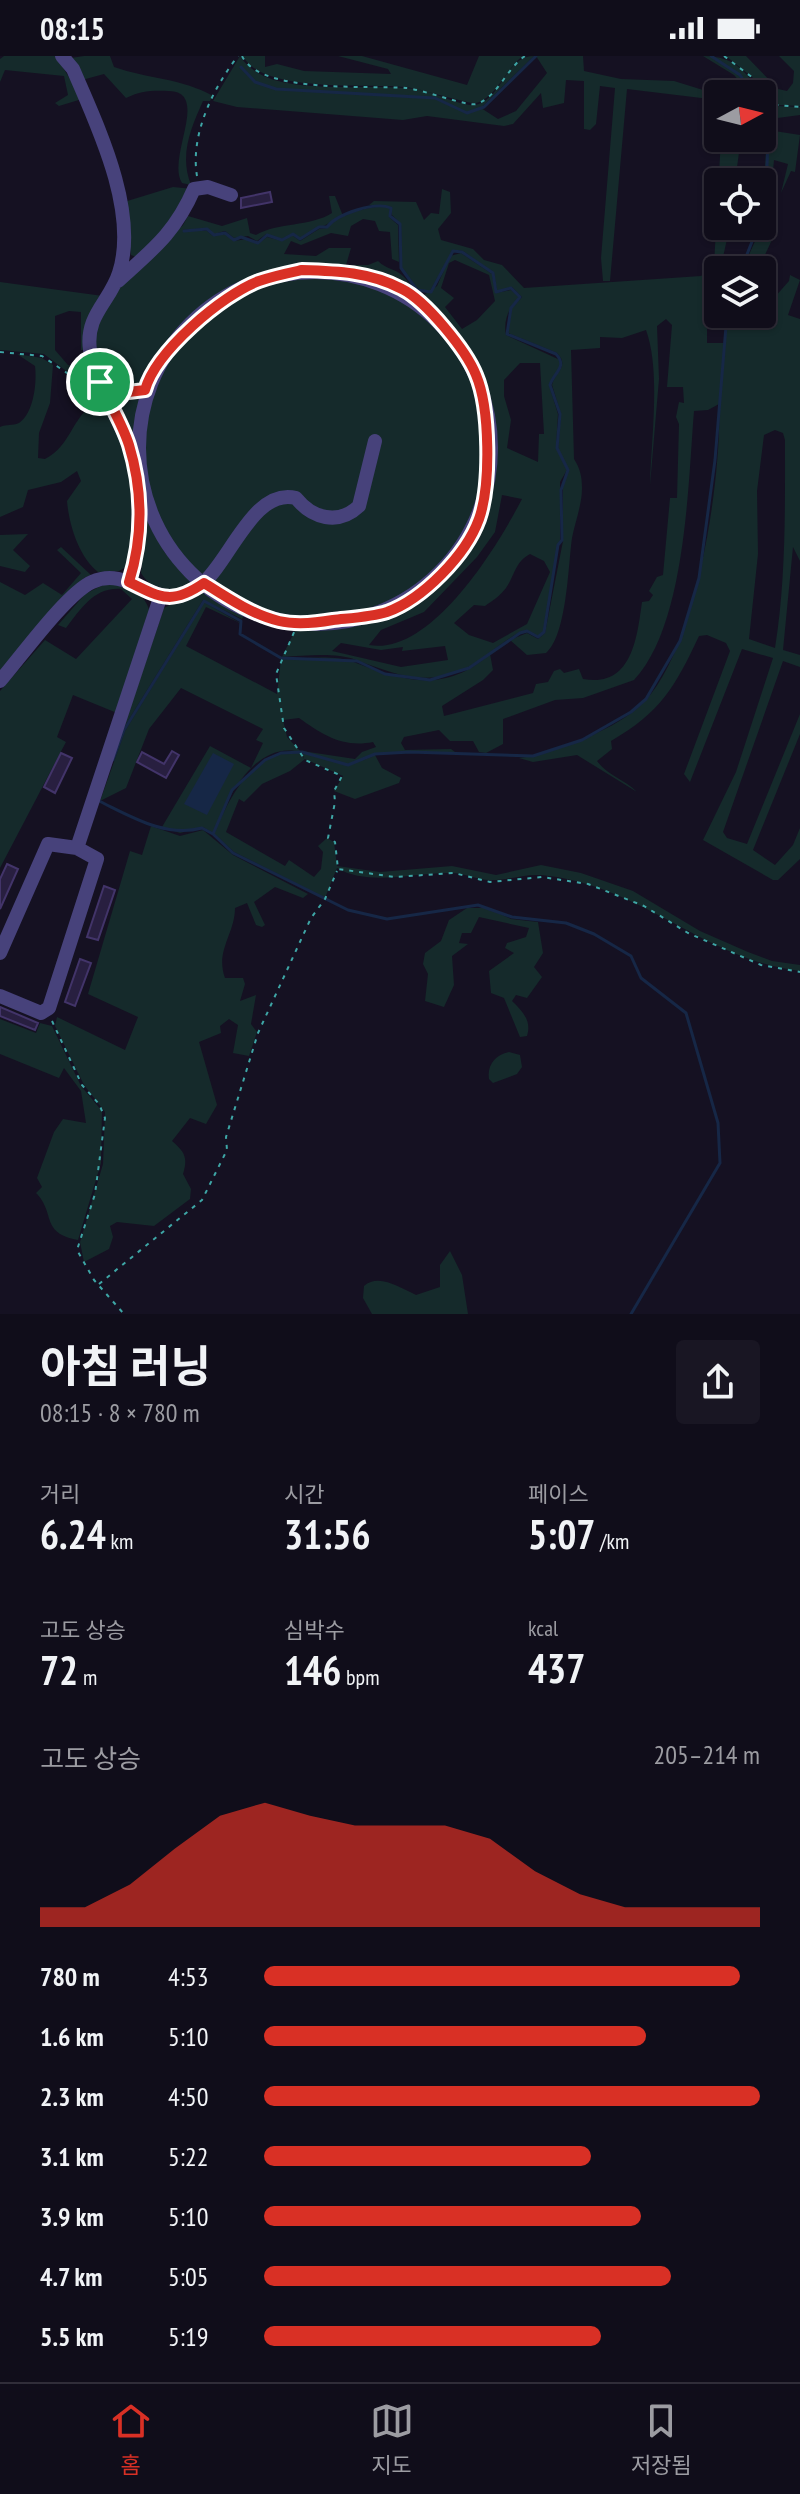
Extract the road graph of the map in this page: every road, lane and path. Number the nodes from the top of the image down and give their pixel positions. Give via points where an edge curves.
1 (62, 56) edge
2 (240, 56) edge
3 (525, 56) edge
4 (724, 56) edge
5 (800, 107) edge
6 (199, 187) junction
7 (231, 195) dead end
8 (114, 284) junction
9 (0, 352) edge
10 (102, 388) junction
11 (145, 390) junction
12 (375, 441) dead end
13 (129, 582) junction
14 (204, 583) junction
15 (160, 598) junction
16 (298, 623) junction
17 (0, 681) edge
18 (77, 848) junction
19 (338, 869) junction
20 (0, 953) edge
21 (800, 972) edge
22 (0, 996) edge
23 (49, 1008) junction
24 (99, 1284) junction
25 (124, 1314) edge

1 - 8 street via 73,69 117,182 123,255
2 - 3 path via 274,79 418,89 470,104 486,98
2 - 6 path via 199,132
4 - 5 path via 753,78 772,102
6 - 7 street
6 - 8 street via 167,238
8 - 10 street via 97,308 89,335
9 - 10 path via 42,356 79,383
10 - 11 street via 120,393
10 - 13 street via 129,445 140,518 141,536
11 - 14 street via 139,434 154,522 168,554
11 - 16 street via 155,367 177,342 230,297 259,281 302,270 361,274 404,290 426,308 469,361 485,408 486,455 479,519 463,546 423,590 399,606 371,615
12 - 14 street via 359,506 353,511 320,517 296,498 276,498 257,512
13 - 15 street
13 - 17 street via 112,578 85,587
14 - 15 street via 179,596
14 - 16 street via 277,621
15 - 18 street
16 - 19 path via 276,674 279,705 284,728 305,760 342,776 334,791 328,838 335,842
18 - 20 street via 48,844
18 - 23 street via 97,864
19 - 21 path via 395,877 454,873 490,882 542,877 588,884 761,965
19 - 24 path via 258,1033 226,1137 227,1150 202,1200
22 - 23 street via 41,1013
23 - 24 path via 82,1085 105,1118 95,1194 77,1250
24 - 25 path

